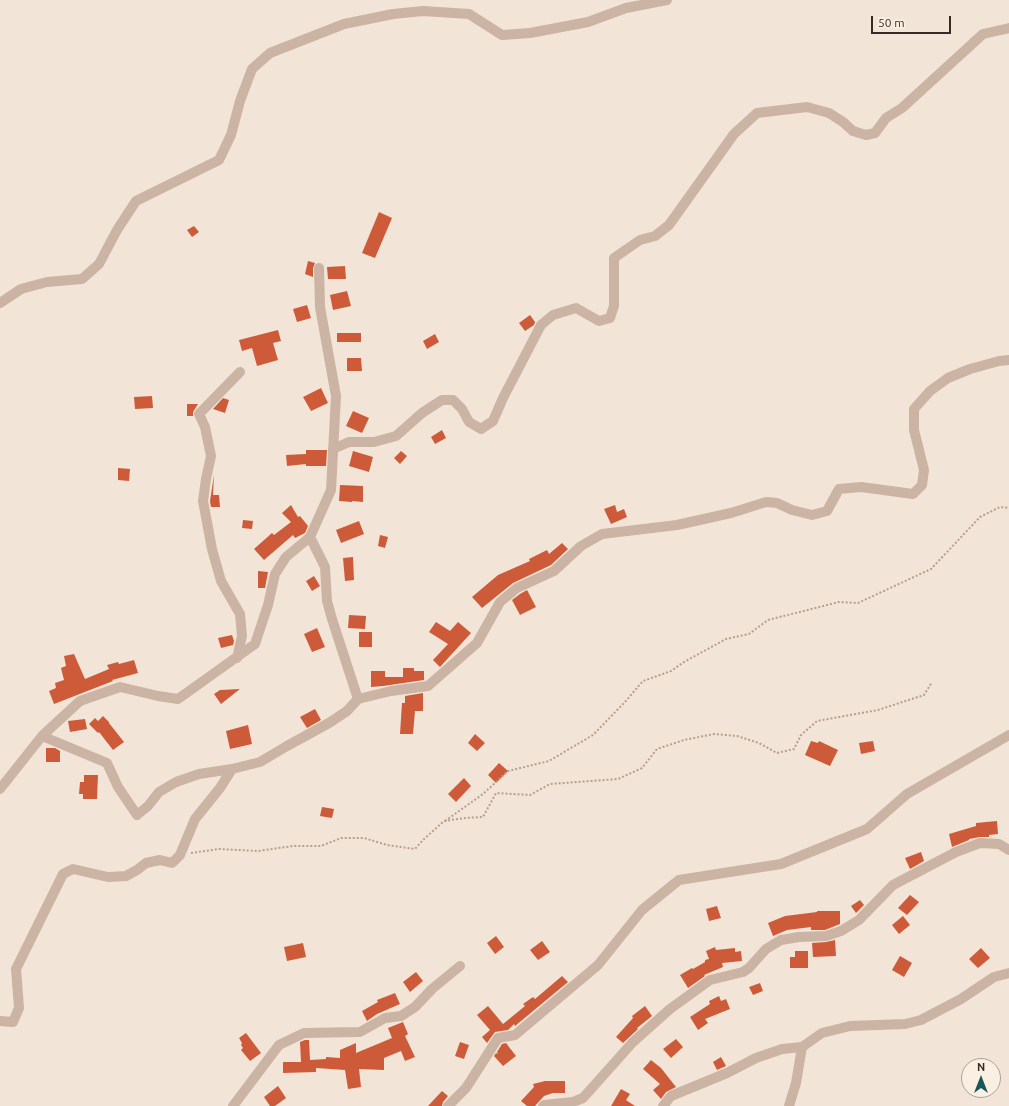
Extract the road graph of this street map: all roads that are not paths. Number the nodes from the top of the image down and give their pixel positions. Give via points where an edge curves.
1 (667, 0) edge
2 (1009, 28) edge
3 (319, 268) dead end
4 (0, 303) edge
5 (1009, 360) edge
6 (240, 372) dead end
7 (333, 449) junction
8 (310, 537) junction
9 (237, 658) junction
10 (358, 699) junction
11 (1009, 735) edge
12 (42, 736) junction
13 (232, 769) junction
14 (0, 789) edge
15 (1009, 850) edge
16 (460, 966) dead end
17 (1009, 973) edge
18 (0, 1021) edge
19 (802, 1047) junction
20 (233, 1106) edge
21 (448, 1106) edge
22 (543, 1106) edge
23 (663, 1106) edge
24 (789, 1106) edge

1 - 4 street via 626,8 588,22 530,33 502,35 469,14 423,11 393,14 344,24 270,53 252,69 231,135 219,160 136,201 99,264 82,279 47,282 21,289
2 - 7 street via 983,34 902,108 886,118 875,133 866,135 853,131 829,113 807,107 757,113 734,134 668,226 655,236 640,240 614,258 614,306 610,318 599,321 576,308 553,315 541,325 493,421 480,429 469,422 453,400 442,400 422,413 396,436 374,442 349,442
3 - 7 street via 320,307 336,396
5 - 10 street via 948,378 930,391 914,409 914,430 924,470 922,485 913,494 861,488 840,489 827,511 812,515 777,503 766,502 677,525 602,534 581,546 554,571 517,588 500,602 477,643 428,686
6 - 9 street via 199,414 205,427 211,456 203,500 212,549 221,581 240,614 242,636
7 - 8 street via 331,490
8 - 9 street via 286,557 275,574 255,644
8 - 10 street via 325,567 327,601
9 - 12 street via 178,699 120,687 80,702
10 - 13 street via 347,711 329,723 260,762
11 - 21 street via 907,794 867,829 781,864 679,880 642,910 598,965 515,1035 498,1038 466,1088
12 - 13 street via 107,763 118,787 137,815 159,792 176,782 199,774
12 - 14 street
13 - 18 street via 195,820 180,855 172,863 160,860 146,863 126,876 108,877 74,869 63,874 16,969 19,1008 13,1022
15 - 22 street via 999,844 980,843 956,852 893,886 859,920 841,931 826,936 781,940 766,949 743,972 710,980 670,1009 633,1042 583,1098
16 - 20 street via 415,1007 401,1016 385,1018 360,1032 304,1033 279,1045
17 - 19 street via 994,976 962,999 921,1020 905,1024 850,1026 822,1033
19 - 23 street via 782,1049 756,1058 728,1073 671,1096
19 - 24 street

